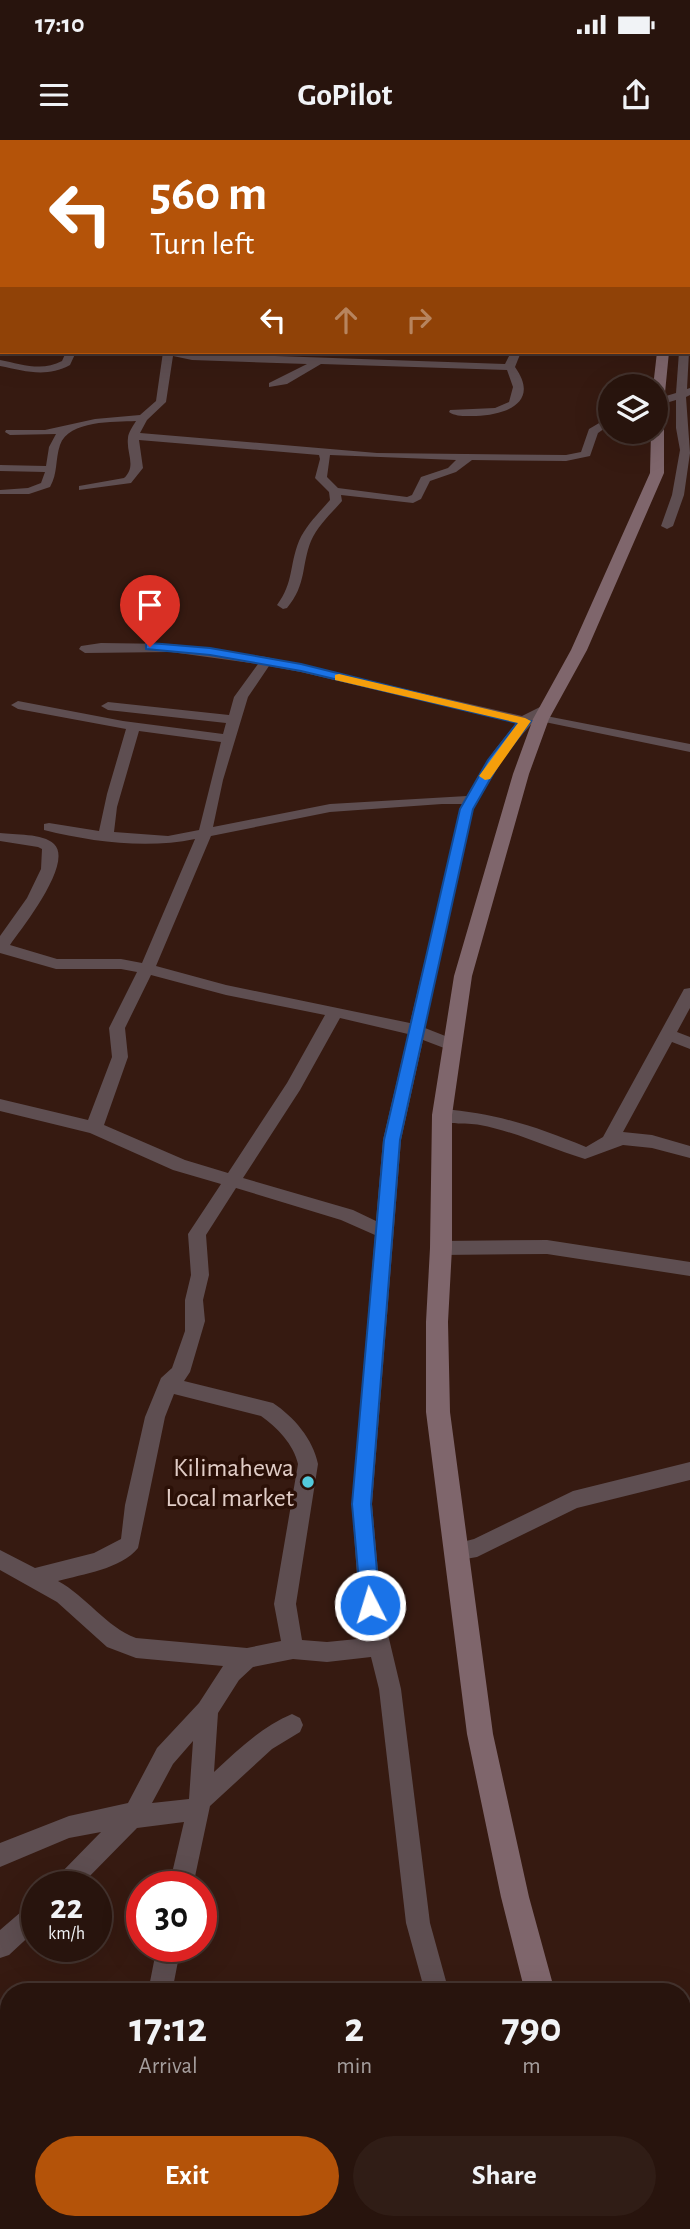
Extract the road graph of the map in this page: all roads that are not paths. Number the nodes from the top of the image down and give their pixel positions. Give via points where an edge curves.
1 (70, 354) edge
2 (168, 354) edge
3 (178, 354) edge
4 (516, 354) edge
5 (663, 354) edge
6 (684, 354) edge
7 (348, 357) edge
8 (317, 362) junction
9 (0, 363) edge
10 (510, 367) junction
11 (660, 374) edge
12 (686, 376) edge
13 (273, 384) dead end
14 (685, 393) edge
15 (668, 399) edge
16 (454, 412) dead end
17 (144, 418) junction
18 (71, 428) junction
19 (598, 428) edge
20 (10, 432) dead end
21 (133, 436) junction
22 (657, 444) edge
23 (324, 453) junction
24 (468, 458) junction
25 (0, 468) edge
26 (52, 469) junction
27 (83, 488) dead end
28 (335, 491) junction
29 (4, 492) dead end
30 (677, 497) junction
31 (690, 498) edge
32 (667, 526) dead end
33 (283, 605) dead end
34 (85, 649) dead end
35 (266, 661) junction
36 (18, 705) dead end
37 (108, 706) dead end
38 (537, 716) junction
39 (234, 720) junction
40 (133, 728) junction
41 (229, 739) junction
42 (690, 748) edge
43 (471, 800) junction
44 (49, 827) dead end
45 (205, 833) junction
46 (106, 835) junction
47 (0, 837) edge
48 (0, 947) edge
49 (147, 969) junction
50 (690, 993) edge
51 (335, 1012) junction
52 (418, 1031) junction
53 (666, 1034) junction
54 (690, 1042) edge
55 (452, 1045) junction
56 (0, 1105) edge
57 (442, 1115) junction
58 (94, 1128) junction
59 (610, 1141) junction
60 (690, 1152) edge
61 (234, 1181) junction
62 (385, 1233) junction
63 (441, 1248) junction
64 (690, 1269) edge
65 (169, 1384) junction
66 (690, 1471) edge
67 (454, 1552) junction
68 (0, 1559) edge
69 (33, 1578) junction
70 (380, 1646) junction
71 (293, 1649) junction
72 (247, 1658) junction
73 (206, 1710) junction
74 (292, 1725) dead end
75 (199, 1804) junction
76 (133, 1815) junction
77 (0, 1855) edge
78 (79, 1871) edge
79 (184, 1871) edge
80 (21, 1927) edge
81 (0, 1946) edge
82 (166, 1962) edge
83 (162, 1983) edge
84 (435, 1983) edge
85 (538, 1983) edge

1 - 9 street via 66,363 53,369
2 - 17 street via 161,402
3 - 8 street
4 - 10 street
5 - 11 main road
6 - 12 street
7 - 8 street
7 - 10 street
8 - 13 street
10 - 16 street via 519,390 514,402 492,412
12 - 14 street
14 - 15 street
14 - 30 street via 681,428 685,450
17 - 18 street
17 - 21 street
18 - 20 street
18 - 26 street via 57,439
19 - 24 street via 581,457
21 - 23 street
21 - 27 street via 135,475 127,481
22 - 38 main road via 657,473 579,650
23 - 24 street
23 - 28 street via 321,478
24 - 28 street via 452,470 425,479 417,497 409,501
25 - 26 street
26 - 29 street via 42,488
28 - 33 street via 336,501 319,517 303,549 297,587
30 - 31 street
30 - 32 street
34 - 35 street via 171,648
35 - 38 street
35 - 39 street via 241,697
36 - 40 street
37 - 39 street
38 - 42 street
38 - 43 street via 495,760
38 - 55 main road via 463,976
39 - 41 street
40 - 41 street
40 - 46 street via 108,806
41 - 45 street
43 - 45 street via 330,808
43 - 52 street via 454,855
44 - 46 street
45 - 46 street via 168,840
45 - 49 street
47 - 48 street via 43,843 53,858
48 - 49 street via 56,964 121,964
49 - 51 street
49 - 58 street via 117,1028 120,1057
50 - 53 street
51 - 52 street
51 - 61 street
52 - 55 street
52 - 62 street via 392,1140
53 - 54 street
53 - 59 street
55 - 57 main road
56 - 58 street
57 - 59 street via 522,1128 585,1153
57 - 63 main road
58 - 61 street via 179,1165
59 - 60 street via 636,1139
61 - 62 street via 347,1215
61 - 65 street via 197,1234 196,1321 180,1372
62 - 70 street via 362,1504 370,1605
63 - 64 street via 547,1247
63 - 67 main road via 438,1412
65 - 69 street via 155,1417 131,1542 97,1561
65 - 71 street via 266,1409 306,1450 285,1604
66 - 67 street via 573,1500 477,1548
67 - 85 main road via 480,1734
68 - 69 street
69 - 72 street via 64,1595 115,1640 136,1648
70 - 71 street via 327,1652
70 - 84 street via 390,1689 418,1923
71 - 72 street
72 - 73 street
73 - 75 street
73 - 76 street via 165,1756
74 - 75 street via 264,1741
75 - 76 street
75 - 79 street
76 - 77 street via 69,1827
76 - 78 street
80 - 81 street
82 - 83 street

